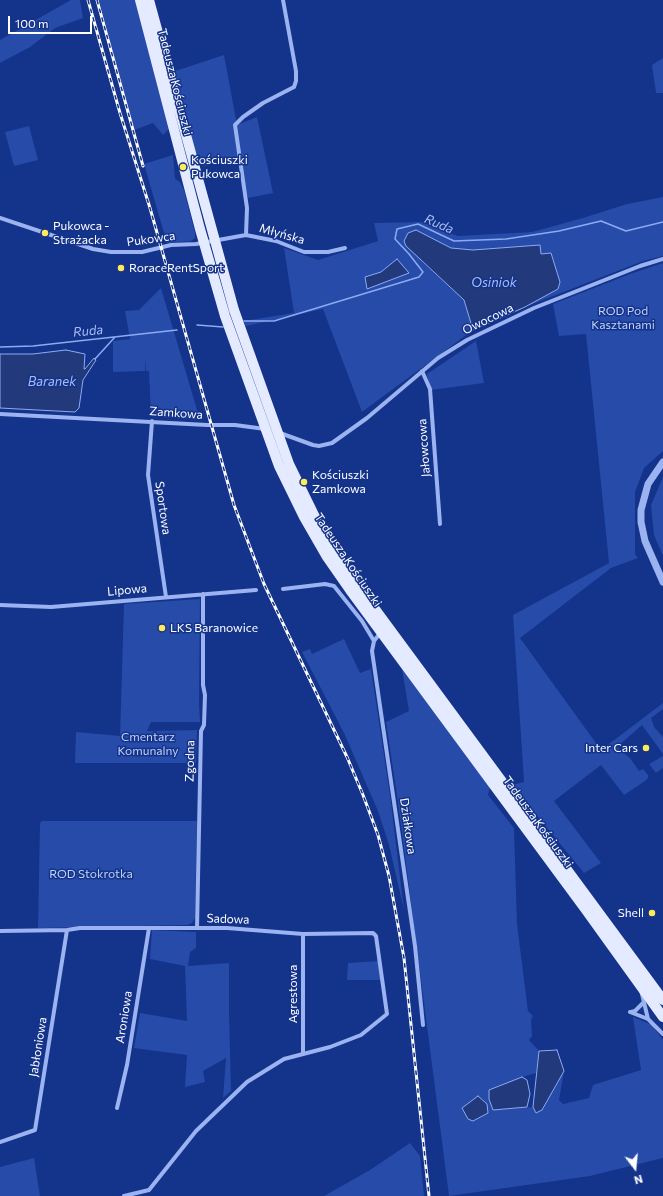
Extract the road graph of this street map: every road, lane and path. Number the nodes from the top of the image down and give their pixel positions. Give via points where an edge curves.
1 (140, 0) edge
2 (149, 0) edge
3 (282, 0) edge
4 (0, 218) edge
5 (246, 235) junction
6 (209, 241) junction
7 (345, 248) dead end
8 (663, 259) edge
9 (422, 371) junction
10 (0, 414) edge
11 (152, 421) junction
12 (265, 429) junction
13 (278, 433) junction
14 (345, 436) joint
15 (663, 462) edge
16 (440, 524) dead end
17 (663, 582) edge
18 (283, 589) dead end
19 (256, 590) dead end
20 (203, 594) junction
21 (166, 597) junction
22 (0, 605) edge
23 (381, 632) junction
24 (374, 641) junction
25 (149, 928) junction
26 (197, 928) junction
27 (0, 930) edge
28 (67, 930) junction
29 (303, 934) junction
30 (640, 984) junction
31 (663, 1000) edge
32 (643, 1003) junction
33 (663, 1017) edge
34 (648, 1019) junction
35 (423, 1025) dead end
36 (663, 1034) edge
37 (303, 1054) junction
38 (117, 1108) dead end
39 (0, 1142) edge
40 (124, 1196) edge

1 - 6 main road, Tadeusza Kościuszki
2 - 6 main road, Tadeusza Kościuszki
3 - 5 street via 296,81 294,87 263,103 235,125 247,208
4 - 6 street, Pukowca via 93,249 111,252 142,252
5 - 6 street, Młyńska
5 - 7 street, Młyńska via 276,241 304,252 328,252
6 - 12 main road, Tadeusza Kościuszki via 225,316
6 - 13 main road, Tadeusza Kościuszki
8 - 9 street, Owocowa via 540,306 489,329 455,347
9 - 14 street, Owocowa
9 - 16 street, Jałowcowa via 430,389
10 - 11 street, Zamkowa
11 - 12 street, Zamkowa
11 - 21 street, Sportowa via 148,475
12 - 13 street, Zamkowa
12 - 23 main road, Tadeusza Kościuszki via 291,492 313,533
13 - 14 street, Zamkowa via 319,446
13 - 31 main road, Tadeusza Kościuszki via 300,488 335,553
15 - 17 street via 648,484 641,515 644,541
18 - 24 street via 325,584 334,586 362,621
19 - 20 street, Lipowa
20 - 21 street, Lipowa
20 - 26 street, Zgodna via 205,694 204,724 201,731
21 - 22 street, Lipowa via 50,607
23 - 24 street
23 - 30 main road, Tadeusza Kościuszki
24 - 35 street, Działkowa via 373,662 415,946
25 - 26 street, Sadowa
25 - 28 street, Sadowa
25 - 38 street, Aroniowa via 127,1066
26 - 29 street, Sadowa
27 - 28 street, Sadowa
28 - 39 street, Jabłoniowa via 35,1130
29 - 37 street, Agrestowa
29 - 37 street, Sadowa via 373,933 376,936 387,1014 361,1035
30 - 32 street
30 - 33 main road, Tadeusza Kościuszki
32 - 34 street
32 - 34 street via 635,1011 630,1012
34 - 36 street
37 - 40 street via 284,1059 247,1082 196,1131 149,1190

